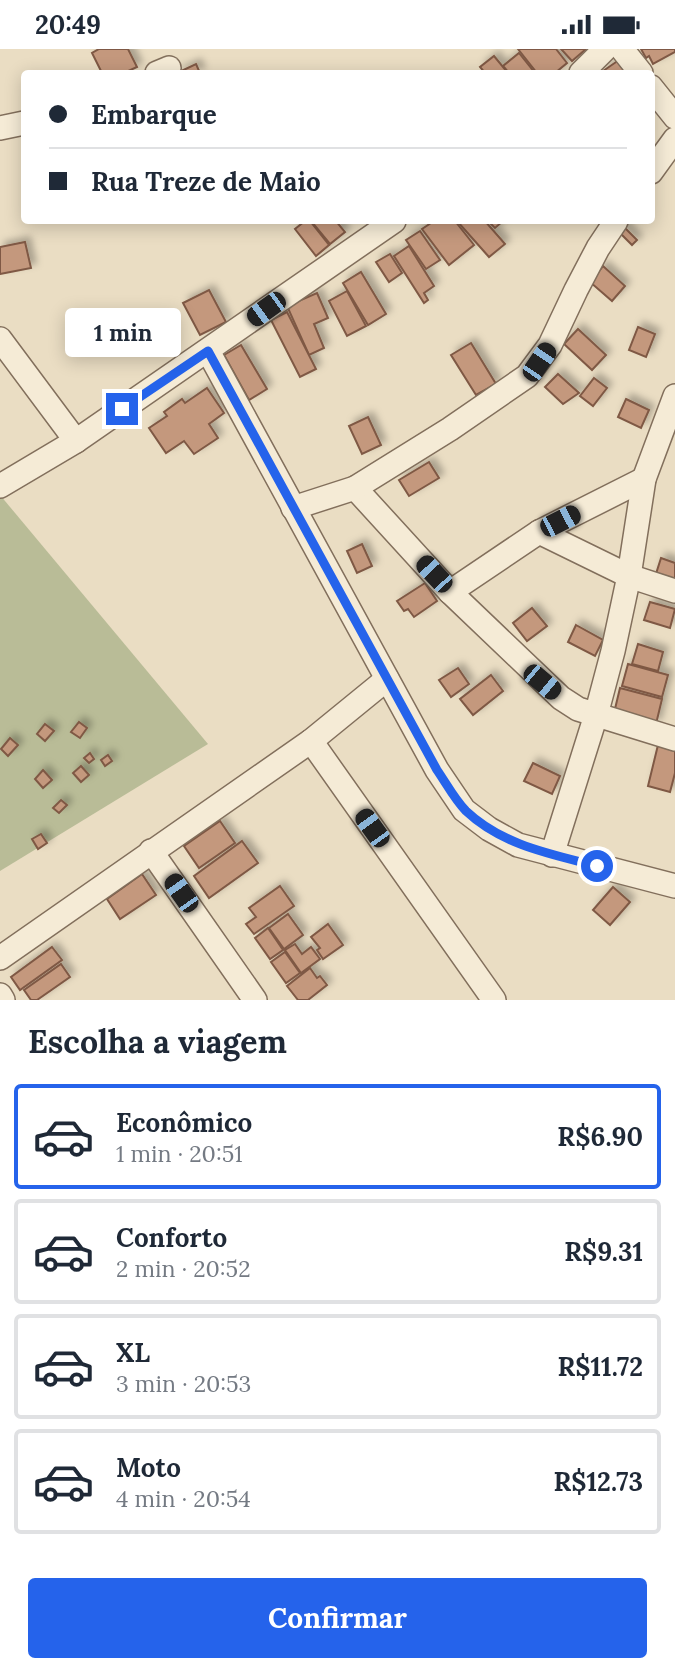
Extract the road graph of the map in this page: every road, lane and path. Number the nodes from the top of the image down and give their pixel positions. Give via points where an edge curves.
1 (606, 49) edge
2 (621, 49) edge
3 (584, 70) edge
4 (638, 70) edge
5 (655, 92) edge
6 (675, 117) edge
7 (21, 124) edge
8 (0, 128) edge
9 (675, 139) edge
10 (655, 166) edge
11 (390, 224) edge
12 (614, 224) edge
13 (0, 339) edge
14 (208, 351) junction
15 (675, 396) edge
16 (76, 441) junction
17 (666, 447) edge
18 (644, 479) junction
19 (0, 486) edge
20 (355, 488) junction
21 (293, 508) junction
22 (539, 532) junction
23 (629, 576) junction
24 (450, 591) junction
25 (675, 591) edge
26 (387, 678) junction
27 (596, 715) junction
28 (675, 739) edge
29 (311, 741) junction
30 (151, 851) junction
31 (552, 855) junction
32 (675, 886) edge
33 (0, 958) edge
34 (0, 995) edge
35 (3, 1000) edge
36 (255, 1000) edge
37 (494, 1000) edge

1 - 3 street
2 - 4 street
5 - 6 street
7 - 8 street
9 - 10 street
11 - 14 street
12 - 20 street via 550,345 527,376
13 - 16 street
14 - 16 street
14 - 21 street
15 - 17 street
16 - 19 street
17 - 18 street
18 - 22 street
18 - 23 street
20 - 21 street
20 - 24 street
21 - 26 street
22 - 23 street
22 - 24 street
23 - 25 street
23 - 27 street
24 - 27 street via 542,682 578,709
26 - 29 street
26 - 31 street via 464,810 518,845
27 - 28 street
27 - 31 street
29 - 30 street
29 - 37 street
30 - 33 street
30 - 36 street
31 - 32 street
34 - 35 street

